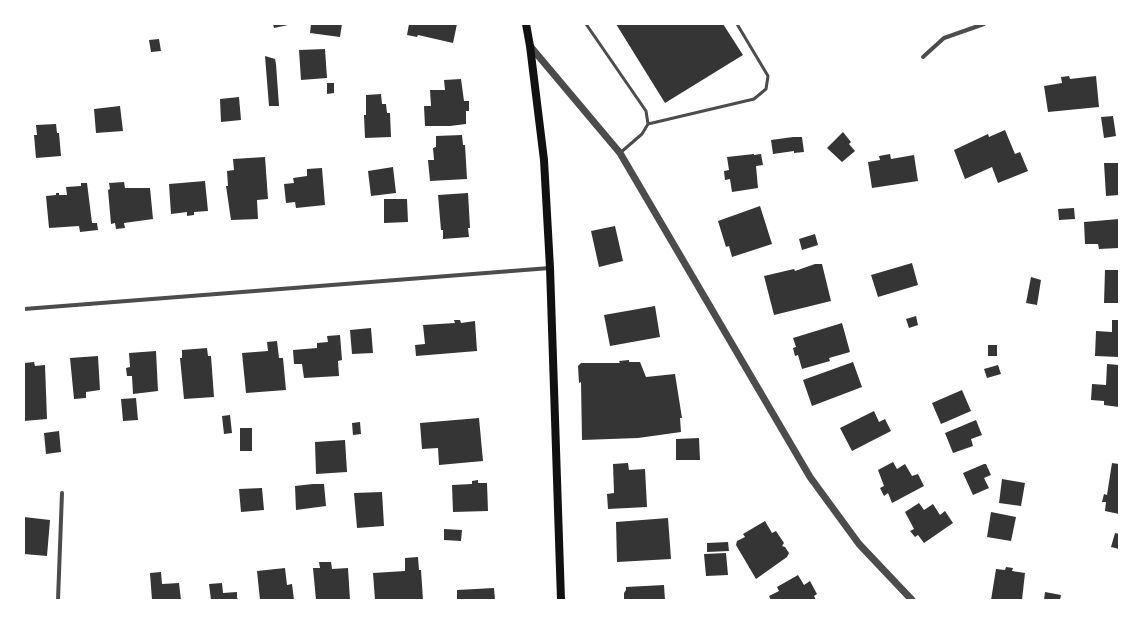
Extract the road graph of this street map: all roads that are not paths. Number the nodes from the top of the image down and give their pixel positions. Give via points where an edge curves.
1 (526, 24) edge
2 (586, 24) edge
3 (737, 24) edge
4 (984, 24) edge
5 (530, 46) junction
6 (923, 58) dead end
7 (648, 124) junction
8 (620, 153) junction
9 (550, 268) junction
10 (24, 309) edge
11 (62, 493) dead end
12 (58, 600) edge
13 (561, 600) edge
14 (912, 600) edge

1 - 5 main road
2 - 7 lane via 646,111
3 - 7 lane via 768,76 766,89 754,99
4 - 6 street via 944,38
5 - 8 street
5 - 9 main road via 544,160
7 - 8 lane via 642,134
8 - 14 street via 810,477 859,544
9 - 10 street
9 - 13 main road
11 - 12 street

